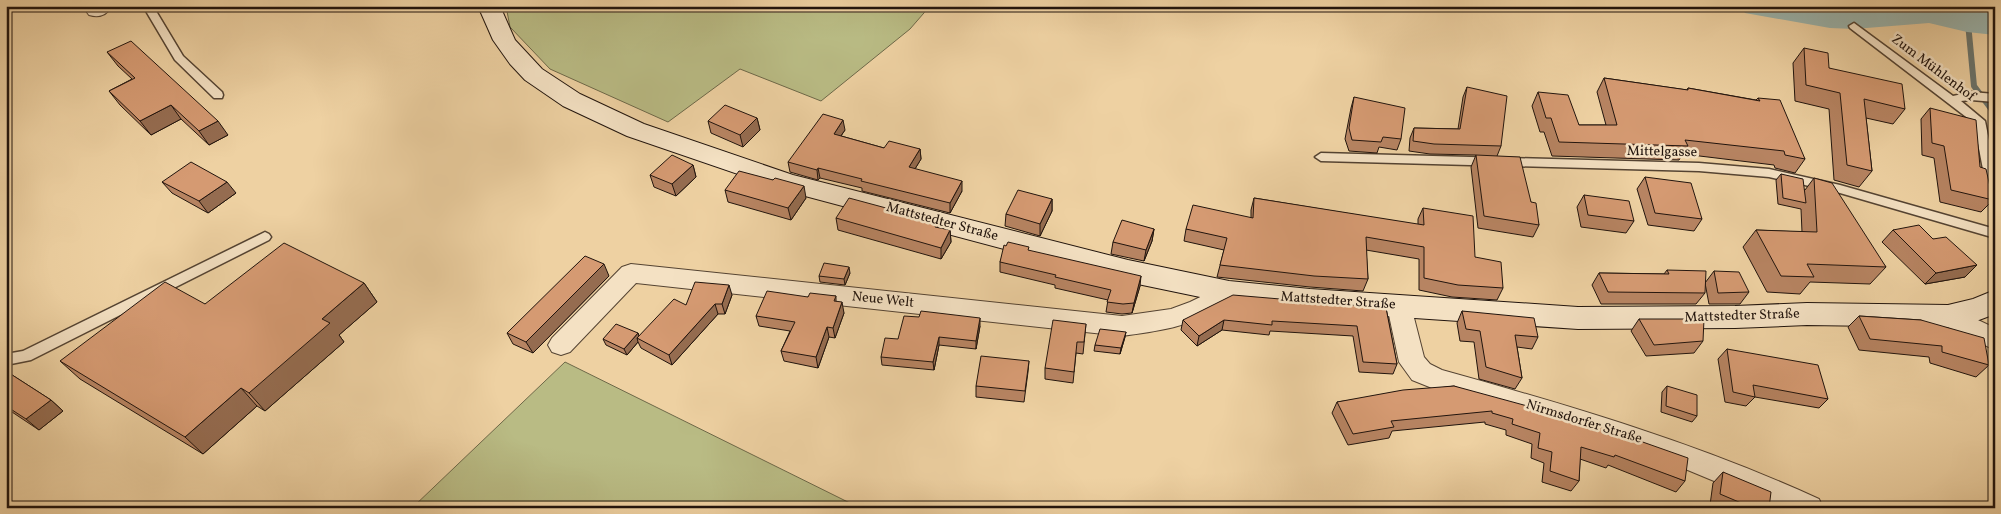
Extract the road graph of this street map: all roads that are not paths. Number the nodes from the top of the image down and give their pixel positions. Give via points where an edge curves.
1 (148, 6) edge
2 (489, 6) edge
3 (1854, 26) dead end
4 (218, 95) dead end
5 (1995, 98) edge
6 (1950, 100) junction
7 (1321, 157) dead end
8 (1995, 200) edge
9 (1995, 234) edge
10 (264, 237) dead end
11 (1229, 292) junction
12 (1995, 301) edge
13 (1399, 306) junction
14 (1948, 316) junction
15 (1995, 340) edge
16 (562, 345) dead end
17 (6, 360) edge
18 (1808, 508) edge

1 - 4 lane via 179,58
2 - 11 street, Mattstedter Straße via 497,31 518,60 552,88 638,131 799,185 1128,271
3 - 6 lane, Zum Mühlenhof
5 - 6 lane via 1971,96
6 - 8 lane, Zum Mühlenhof via 1979,121
7 - 9 lane, Mittelgasse via 1699,167 1769,173 1840,189
10 - 17 lane via 26,356
11 - 13 street, Mattstedter Straße
11 - 16 street, Neue Welt via 1199,309 1172,319 1122,326 631,274
12 - 14 street, Mattstedter Straße via 1979,309
13 - 14 street, Mattstedter Straße via 1578,318 1807,314
13 - 18 street, Nirmsdorfer Straße via 1412,362 1421,372 1663,446 1750,480
14 - 15 street

